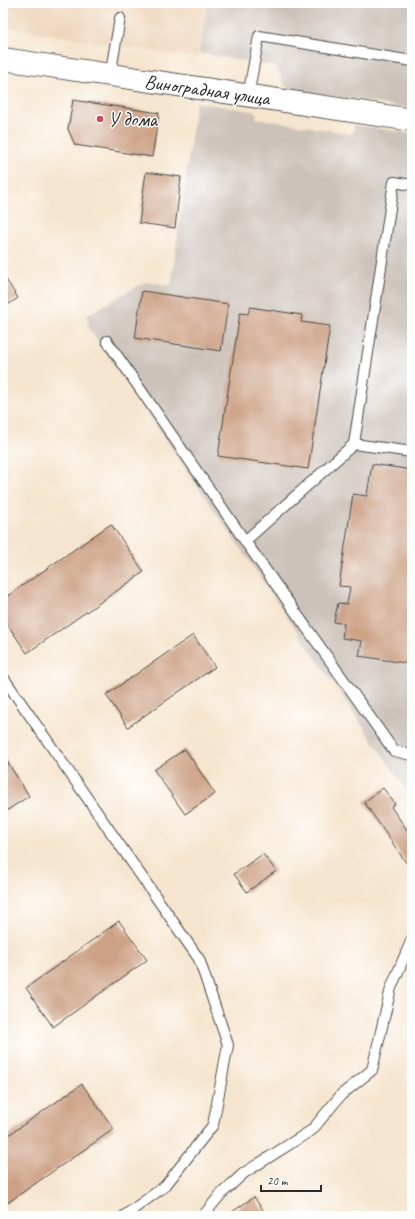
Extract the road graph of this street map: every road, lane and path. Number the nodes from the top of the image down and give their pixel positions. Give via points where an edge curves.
1 (120, 18) dead end
2 (3, 59) edge
3 (412, 61) edge
4 (110, 76) junction
5 (248, 96) junction
6 (412, 120) edge
7 (412, 185) edge
8 (107, 341) dead end
9 (354, 444) junction
10 (412, 452) edge
11 (245, 541) junction
12 (3, 677) edge
13 (412, 755) edge
14 (412, 939) edge
15 (124, 1216) edge
16 (203, 1216) edge

1 - 4 lane
2 - 4 street, Виноградная улица
3 - 5 lane via 259,36
4 - 5 street, Виноградная улица
5 - 6 street, Виноградная улица
7 - 9 lane via 394,182
8 - 11 lane
9 - 10 lane
9 - 11 lane
11 - 13 lane via 394,751
12 - 15 lane via 199,959 228,1045 213,1126 165,1186
14 - 16 lane via 391,988 372,1070 341,1095 312,1130 244,1173 221,1194

